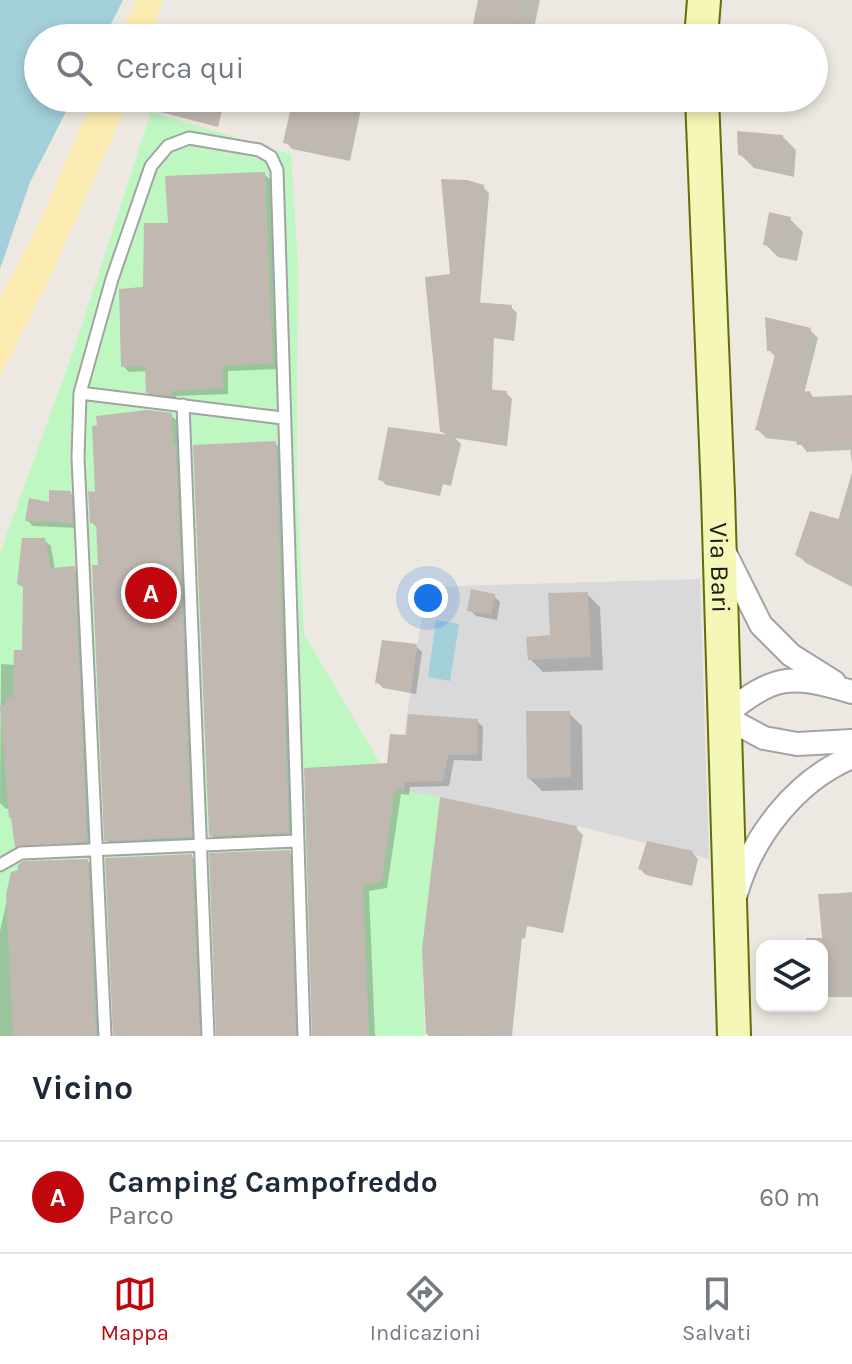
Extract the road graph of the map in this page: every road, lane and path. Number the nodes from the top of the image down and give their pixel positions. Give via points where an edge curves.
1 (704, 0) edge
2 (702, 24) edge
3 (703, 112) edge
4 (80, 393) junction
5 (183, 405) junction
6 (282, 418) junction
7 (719, 539) junction
8 (850, 691) edge
9 (723, 716) junction
10 (852, 741) edge
11 (852, 757) edge
12 (296, 841) junction
13 (199, 846) junction
14 (97, 850) junction
15 (0, 865) edge
16 (730, 915) junction
17 (105, 1036) edge
18 (208, 1036) edge
19 (304, 1036) edge
20 (734, 1036) edge

1 - 2 main road
3 - 7 main road, Via Bari
4 - 5 lane
4 - 6 lane via 151,166 168,146 189,138 259,150 271,157 277,170
4 - 14 lane via 78,458
5 - 6 lane
5 - 13 lane
6 - 12 lane
7 - 8 street via 761,625 791,655
7 - 9 main road, Via Bari
8 - 9 street via 794,678 774,682
9 - 10 street via 775,740
9 - 16 main road, Via Bari
11 - 16 street via 797,792 770,825 743,869
12 - 13 lane
12 - 19 lane
13 - 14 lane
13 - 18 lane
14 - 15 lane via 21,853
14 - 17 lane
16 - 20 main road, Via Bari

